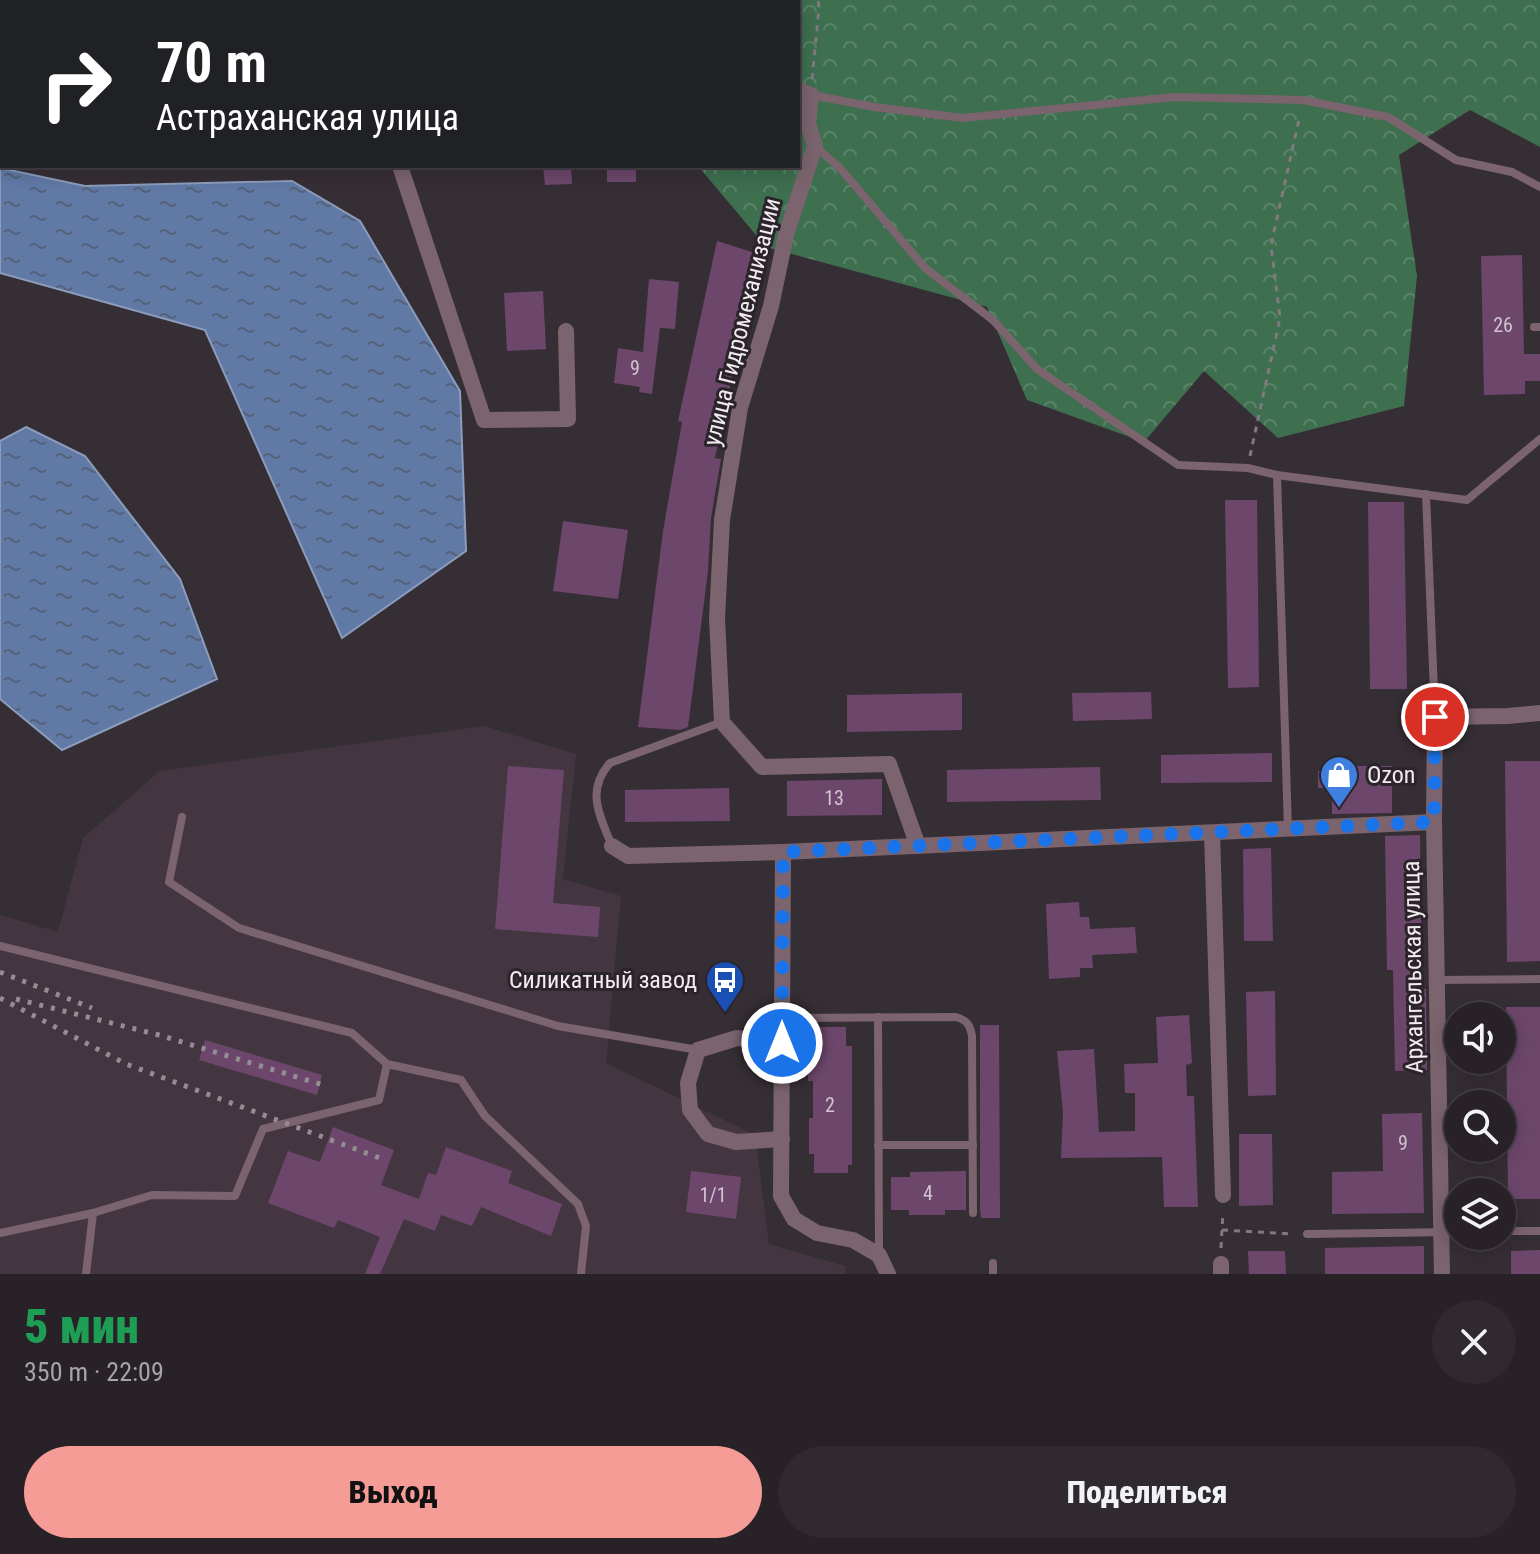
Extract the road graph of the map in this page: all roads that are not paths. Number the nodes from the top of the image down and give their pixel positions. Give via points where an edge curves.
1 (804, 92) edge
2 (815, 146) junction
3 (401, 168) edge
4 (1540, 187) edge
5 (566, 331) dead end
6 (1540, 439) edge
7 (1277, 475) junction
8 (1426, 494) junction
9 (1540, 713) edge
10 (1435, 717) junction
11 (722, 722) junction
12 (182, 817) dead end
13 (1434, 822) junction
14 (1288, 829) junction
15 (1212, 833) junction
16 (612, 846) joint
17 (918, 846) junction
18 (783, 852) junction
19 (0, 946) edge
20 (1540, 979) edge
21 (1437, 980) junction
22 (878, 1017) junction
23 (782, 1018) junction
24 (782, 1043) junction
25 (698, 1050) junction
26 (387, 1064) junction
27 (782, 1139) junction
28 (878, 1145) junction
29 (973, 1145) junction
30 (1447, 1178) edge
31 (1223, 1195) road end
32 (93, 1213) junction
33 (973, 1213) dead end
34 (1516, 1231) edge
35 (1540, 1231) edge
36 (1444, 1232) edge
37 (0, 1233) edge
38 (1307, 1234) road end
39 (1447, 1250) edge
40 (879, 1255) junction
41 (993, 1263) dead end
42 (86, 1274) edge
43 (581, 1274) edge
44 (888, 1274) edge
45 (993, 1274) edge
46 (1442, 1274) edge

1 - 2 street, улица Гидромеханизации
1 - 4 lane via 963,118 1175,97 1303,100 1388,117 1456,160 1512,172
2 - 7 lane via 925,268 993,320 1037,369 1178,465 1248,468
2 - 11 street, улица Гидромеханизации via 740,408 722,520 717,618
3 - 5 street via 484,420 568,419
6 - 8 lane via 1467,500
7 - 8 lane
7 - 14 lane
8 - 10 lane
9 - 10 street
10 - 13 street, Архангельская улица
11 - 16 lane via 610,763 599,776 597,808
11 - 17 street via 762,767 889,764
12 - 25 lane via 169,882 239,928 558,1026
13 - 14 street
13 - 21 street, Архангельская улица
14 - 15 street
15 - 17 street
15 - 31 street
16 - 18 street via 628,856
17 - 18 street
18 - 23 street
19 - 26 lane via 352,1033
20 - 21 lane
21 - 30 street, Архангельская улица
22 - 23 lane
22 - 28 lane
22 - 29 lane via 966,1020 972,1036
23 - 24 street
24 - 25 street via 737,1038
24 - 27 street
25 - 27 street via 688,1083 690,1110 708,1134 736,1142
26 - 32 lane via 379,1100 263,1129 235,1196 152,1195
26 - 43 lane via 461,1080 485,1116 578,1204 586,1226
27 - 40 street via 781,1196 794,1219
28 - 29 lane
28 - 40 lane
29 - 33 lane
32 - 37 lane
32 - 42 lane
34 - 35 lane
36 - 38 lane
39 - 46 street, Архангельская улица
40 - 44 street
41 - 45 lane

